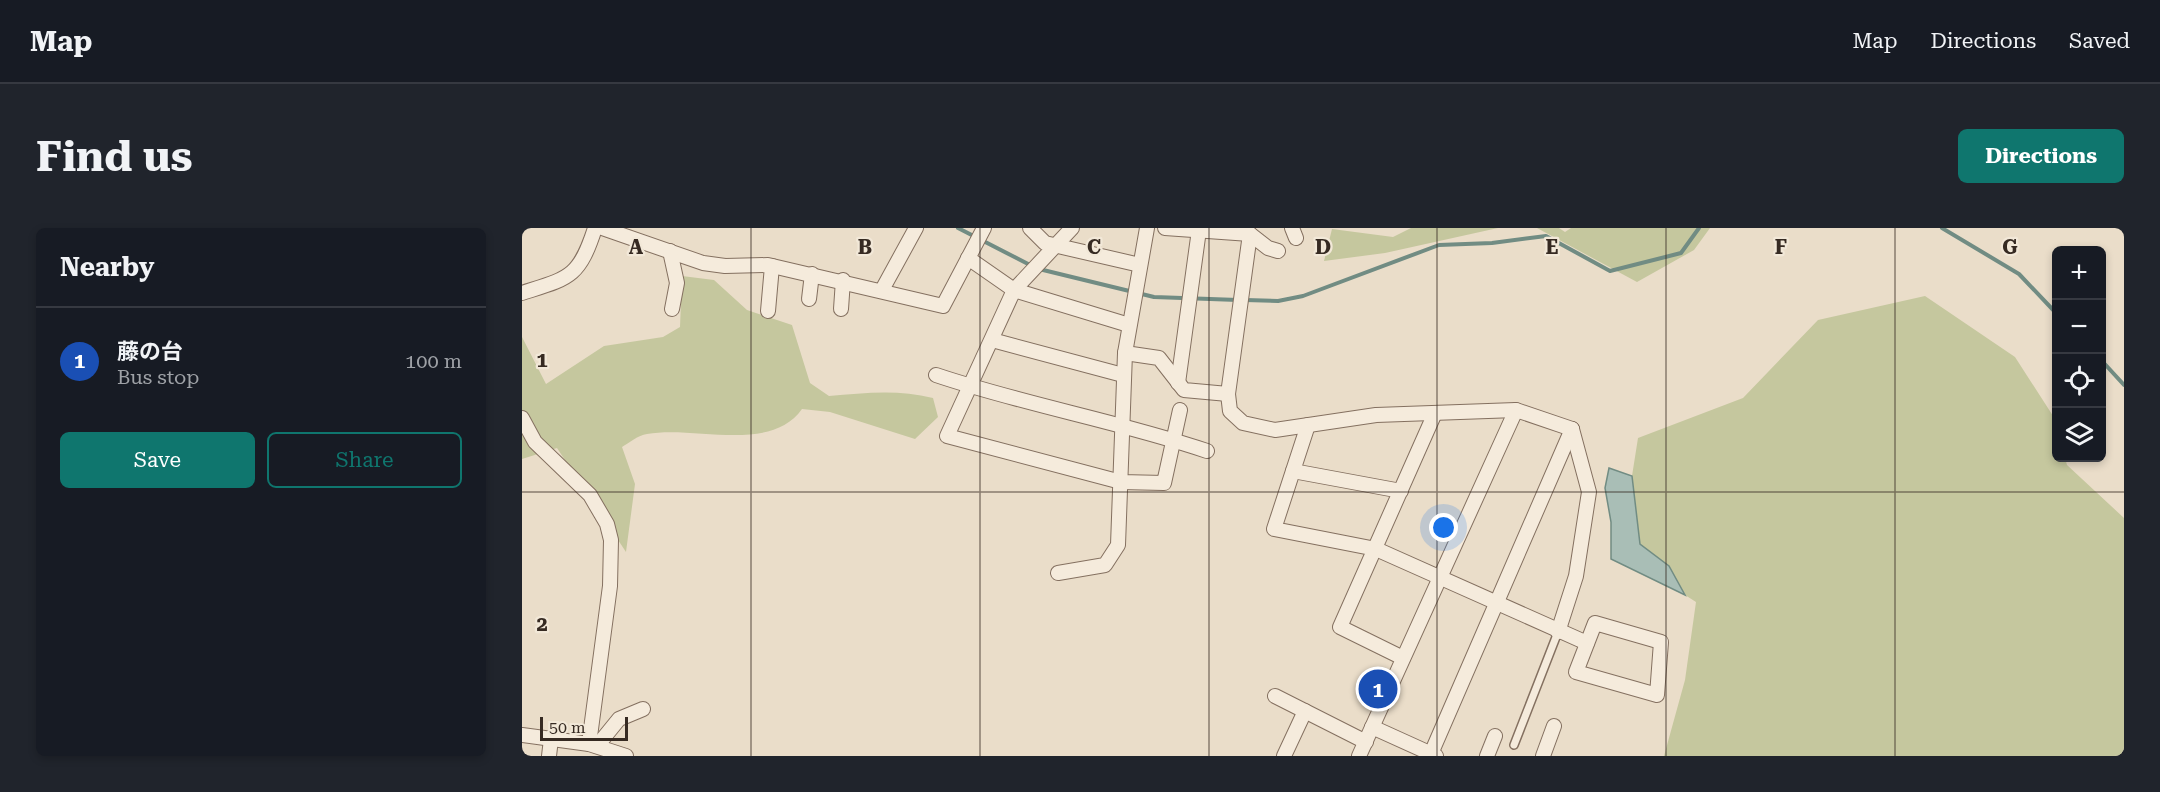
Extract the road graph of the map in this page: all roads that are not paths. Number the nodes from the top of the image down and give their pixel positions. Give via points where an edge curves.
1 (595, 228) edge
2 (602, 228) edge
3 (915, 228) edge
4 (984, 228) edge
5 (1030, 228) edge
6 (1072, 228) edge
7 (1147, 228) edge
8 (1165, 228) edge
9 (1199, 230) junction
10 (1250, 234) junction
11 (1055, 247) junction
12 (670, 251) junction
13 (1278, 251) dead end
14 (968, 258) junction
15 (1140, 265) junction
16 (772, 266) junction
17 (812, 274) junction
18 (843, 280) junction
19 (882, 290) junction
20 (1014, 290) junction
21 (522, 293) edge
22 (809, 299) dead end
23 (672, 309) dead end
24 (841, 309) dead end
25 (768, 311) dead end
26 (1129, 325) junction
27 (992, 340) junction
28 (1125, 352) junction
29 (936, 375) dead end
30 (1123, 375) junction
31 (1178, 383) junction
32 (968, 386) junction
33 (1228, 394) junction
34 (1180, 410) dead end
35 (1516, 410) junction
36 (1435, 413) junction
37 (522, 418) edge
38 (1122, 424) junction
39 (1308, 425) junction
40 (1572, 429) junction
41 (1174, 440) junction
42 (1207, 451) dead end
43 (1293, 471) junction
44 (1121, 482) junction
45 (1401, 491) junction
46 (1376, 549) junction
47 (1058, 573) dead end
48 (1440, 578) junction
49 (1495, 604) junction
50 (1557, 632) junction
51 (1587, 644) junction
52 (1403, 658) junction
53 (1275, 696) dead end
54 (643, 709) dead end
55 (1305, 711) junction
56 (1554, 726) dead end
57 (1372, 727) junction
58 (522, 735) edge
59 (1495, 736) dead end
60 (550, 739) junction
61 (1366, 742) junction
62 (593, 745) junction
63 (1514, 745) dead end
64 (623, 755) edge
65 (1432, 755) edge
66 (549, 756) edge
67 (1284, 756) edge
68 (1359, 756) edge
69 (1487, 756) edge
70 (1543, 756) edge

1 - 21 street via 586,256 569,274 554,284
2 - 12 street
3 - 19 street
4 - 14 street
5 - 11 street
6 - 11 street
7 - 15 street
8 - 9 street
9 - 10 street
9 - 31 street
10 - 13 street
10 - 33 street
11 - 15 street
11 - 20 street
12 - 16 street via 703,263
12 - 23 street via 677,283
14 - 19 street via 943,306
14 - 20 street
15 - 26 street
16 - 17 street
16 - 25 street
17 - 18 street
17 - 22 street
18 - 19 street
18 - 24 street
20 - 26 street
20 - 27 street
26 - 28 street
27 - 30 street
27 - 32 street
28 - 30 street
28 - 31 street via 1160,358
29 - 32 street
30 - 38 street
31 - 33 street via 1184,390
32 - 38 street
32 - 44 street via 947,436
33 - 39 street via 1230,411 1243,423 1275,430
34 - 41 street
35 - 36 street
35 - 40 street
35 - 48 street
36 - 39 street via 1376,415
36 - 45 street
37 - 62 street via 536,442 590,495 607,524 611,540 610,586
38 - 41 street
38 - 44 street
39 - 43 street
40 - 49 street
40 - 50 street via 1589,492 1576,576
41 - 42 street
41 - 44 street via 1164,483
43 - 45 street
43 - 46 street via 1274,529
44 - 47 street via 1118,545 1105,565
45 - 46 street
46 - 48 street
46 - 52 street via 1340,627
48 - 49 street
48 - 52 street
49 - 50 street
49 - 65 street
50 - 51 street
50 - 63 lane
51 - 51 street via 1575,672 1657,695 1662,642 1595,623
52 - 57 street
53 - 55 street
54 - 62 street via 619,719
55 - 61 street
55 - 67 street
56 - 70 street
57 - 61 street
57 - 65 street
58 - 60 street
59 - 69 street
60 - 62 street
60 - 66 street
61 - 68 street
62 - 64 street

